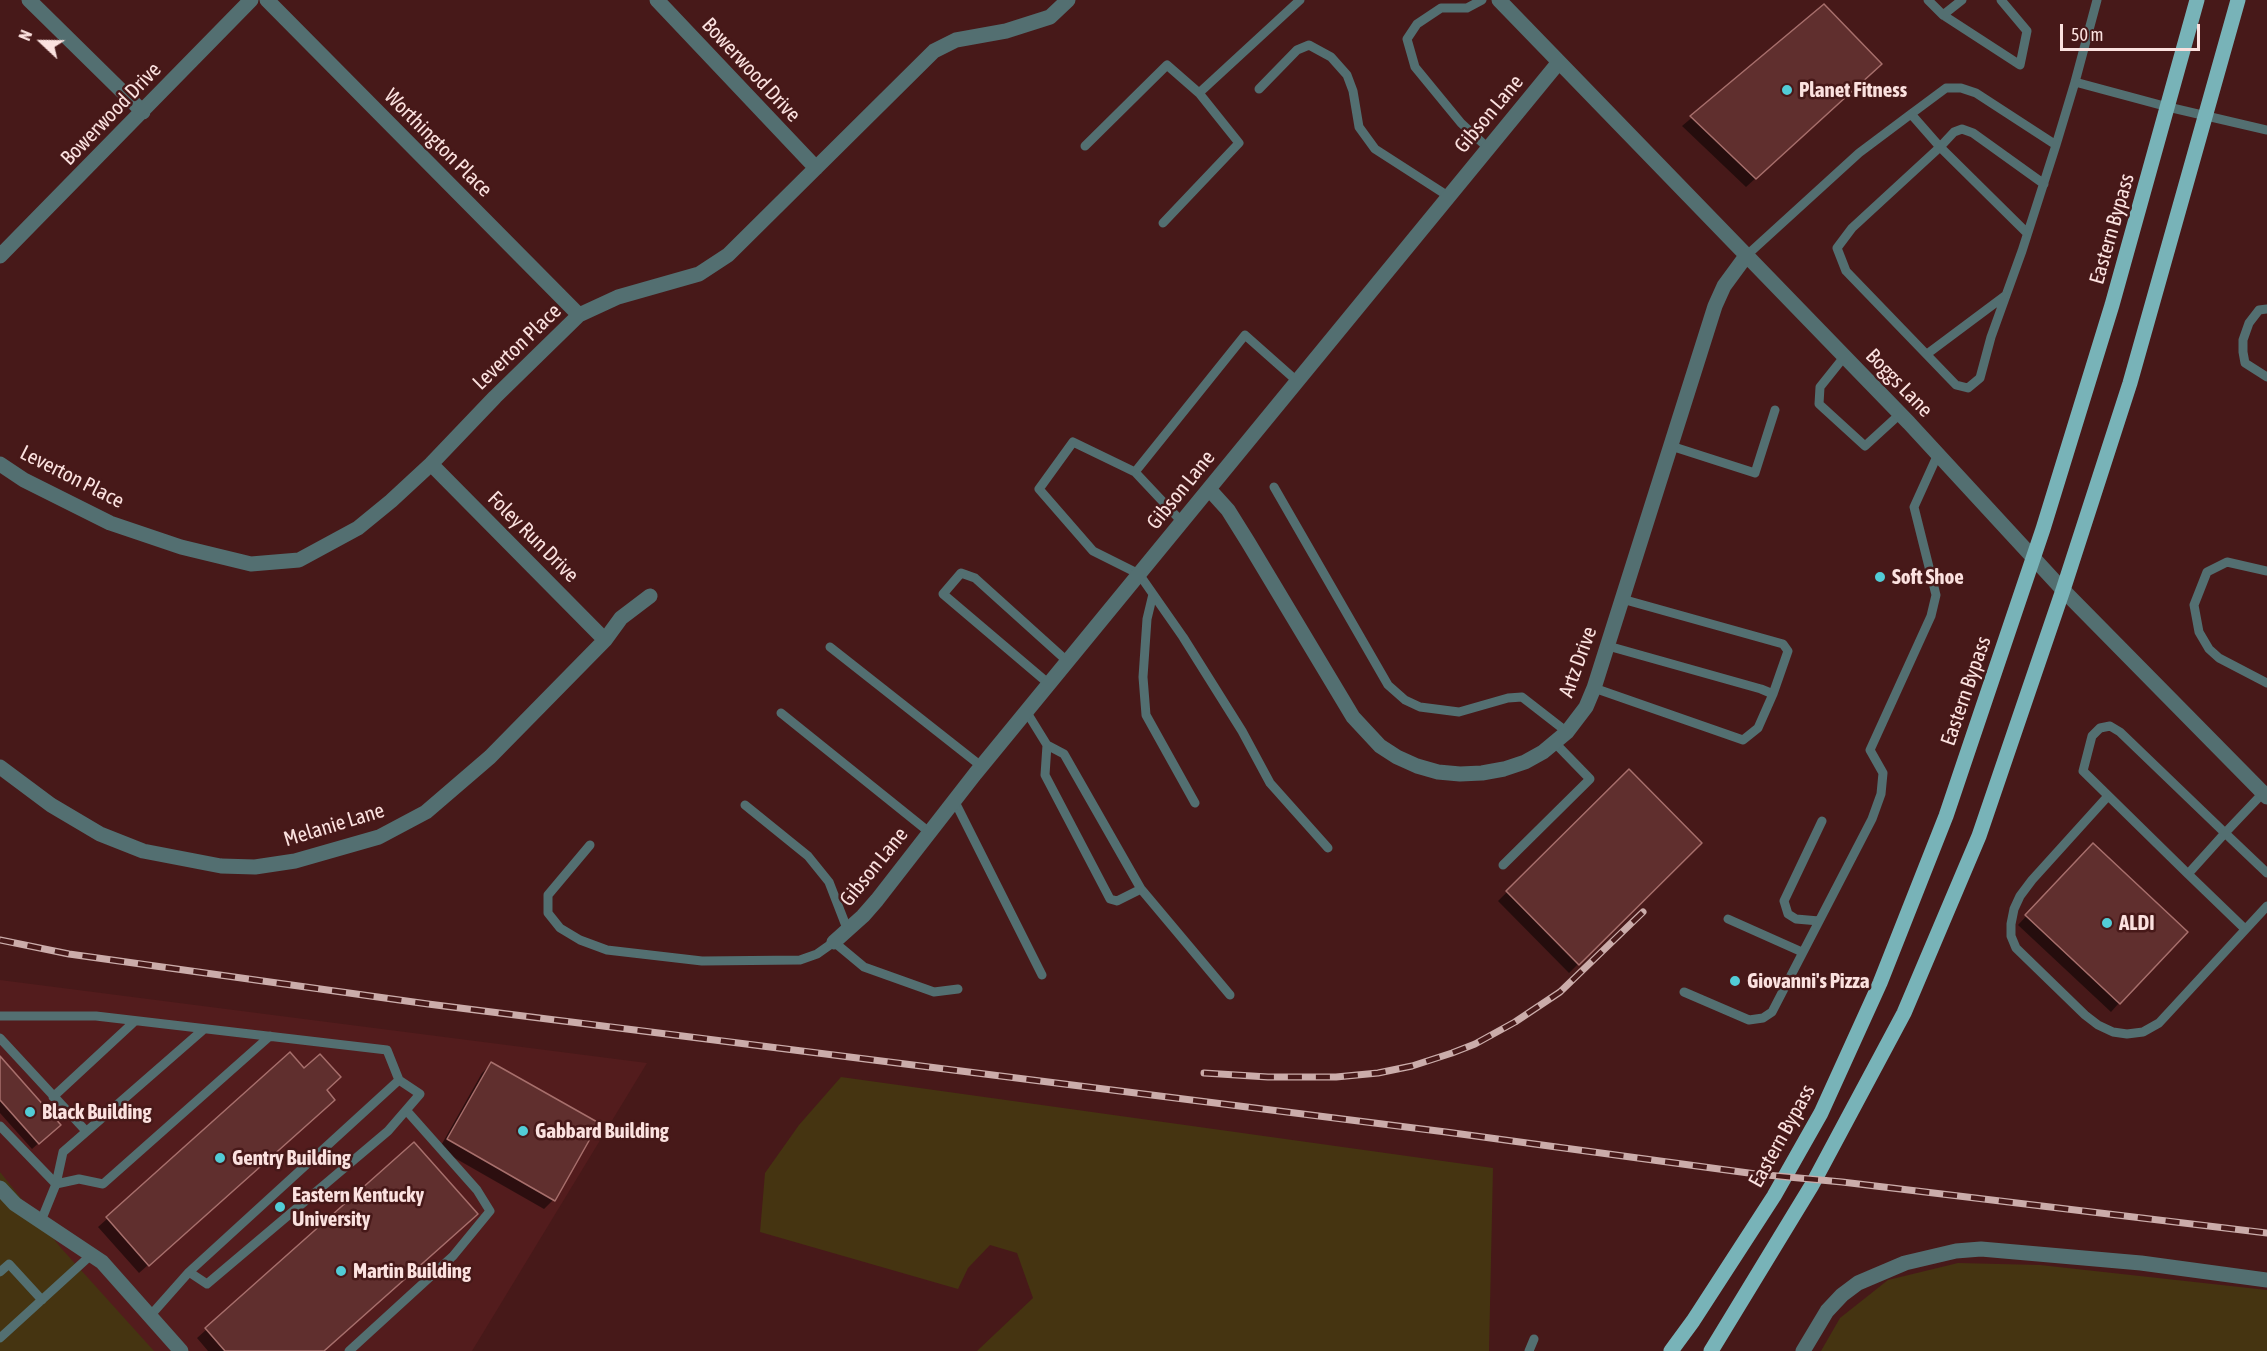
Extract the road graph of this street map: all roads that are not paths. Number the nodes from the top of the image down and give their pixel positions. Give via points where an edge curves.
1 (29, 0) edge
2 (251, 0) edge
3 (267, 0) edge
4 (657, 0) edge
5 (1068, 0) edge
6 (1300, 0) edge
7 (1482, 0) edge
8 (1499, 0) edge
9 (1928, 0) edge
10 (1962, 0) edge
11 (2001, 0) edge
12 (2197, 0) edge
13 (2238, 0) edge
14 (2094, 2) edge
15 (1943, 15) junction
16 (1559, 62) junction
17 (2075, 82) junction
18 (1258, 89) dead end
19 (1199, 93) junction
20 (2168, 107) junction
21 (143, 112) junction
22 (1911, 114) junction
23 (2206, 116) junction
24 (2267, 130) edge
25 (2056, 145) junction
26 (1085, 146) dead end
27 (1940, 147) junction
28 (1488, 148) junction
29 (816, 168) junction
30 (2044, 184) junction
31 (1448, 196) junction
32 (1162, 223) dead end
33 (2027, 233) junction
34 (1746, 255) junction
35 (0, 256) edge
36 (2006, 295) junction
37 (2267, 309) edge
38 (579, 315) junction
39 (1927, 354) junction
40 (1844, 357) junction
41 (2267, 377) edge
42 (1298, 382) junction
43 (1775, 410) dead end
44 (1900, 414) junction
45 (1671, 446) junction
46 (1938, 454) junction
47 (0, 464) edge
48 (431, 464) junction
49 (1135, 472) junction
50 (1274, 487) dead end
51 (1209, 489) junction
52 (1182, 522) junction
53 (2033, 557) junction
54 (2267, 571) edge
55 (1139, 574) junction
56 (2063, 590) junction
57 (1153, 594) junction
58 (650, 596) dead end
59 (1622, 599) junction
60 (604, 639) junction
61 (1608, 646) junction
62 (830, 647) dead end
63 (1067, 661) junction
64 (2267, 682) edge
65 (1048, 684) junction
66 (1594, 688) junction
67 (1773, 694) junction
68 (1026, 711) junction
69 (781, 713) dead end
70 (1567, 732) junction
71 (1555, 743) junction
72 (1047, 745) junction
73 (981, 766) junction
74 (0, 767) edge
75 (2266, 793) edge
76 (2108, 796) junction
77 (954, 800) junction
78 (1195, 803) dead end
79 (745, 805) dead end
80 (1822, 821) dead end
81 (928, 832) junction
82 (2225, 833) junction
83 (590, 845) dead end
84 (1328, 848) dead end
85 (1503, 865) dead end
86 (2267, 873) edge
87 (2188, 874) junction
88 (1141, 889) junction
89 (2267, 906) edge
90 (1728, 919) dead end
91 (1819, 921) junction
92 (2246, 929) junction
93 (848, 931) junction
94 (834, 942) junction
95 (1802, 952) junction
96 (1042, 975) dead end
97 (958, 989) dead end
98 (1684, 992) dead end
99 (1230, 995) dead end
100 (0, 1016) edge
101 (135, 1021) junction
102 (204, 1029) junction
103 (270, 1036) junction
104 (0, 1038) edge
105 (399, 1080) junction
106 (53, 1097) junction
107 (406, 1110) junction
108 (0, 1126) edge
109 (86, 1131) junction
110 (56, 1184) junction
111 (0, 1188) edge
112 (41, 1221) junction
113 (91, 1255) junction
114 (0, 1272) edge
115 (189, 1272) junction
116 (2267, 1280) edge
117 (42, 1300) junction
118 (150, 1316) junction
119 (0, 1338) edge
120 (1534, 1339) dead end
121 (181, 1351) edge
122 (349, 1351) edge
123 (1529, 1351) edge
124 (1671, 1351) edge
125 (1711, 1351) edge
126 (1803, 1351) edge

1 - 21 street
2 - 21 street, Bowerwood Drive
3 - 38 street, Worthington Place
4 - 29 street, Bowerwood Drive
5 - 29 street, Leverton Place via 1050,17 1006,31 956,40 934,51
6 - 19 lane
7 - 28 lane via 1467,8 1441,8 1417,24 1407,39 1414,67 1461,123
8 - 16 street, Boggs Lane
9 - 15 lane
10 - 15 lane
11 - 15 lane via 2027,31 2020,65
12 - 20 main road, Eastern Bypass
13 - 23 main road
14 - 17 lane
16 - 28 street, Gibson Lane
16 - 34 street, Boggs Lane
17 - 20 lane
17 - 25 lane
18 - 31 lane via 1297,50 1309,45 1331,57 1347,75 1359,127 1375,149
19 - 26 lane via 1167,65
19 - 32 lane via 1239,143
20 - 23 lane
20 - 53 main road, Eastern Bypass via 2112,305
21 - 35 street, Bowerwood Drive
22 - 25 lane via 1946,88 1961,88 1976,93
22 - 27 lane
22 - 34 lane via 1859,153
23 - 24 lane
23 - 56 main road via 2130,383
25 - 30 lane
27 - 30 lane via 1962,129
27 - 33 lane
27 - 39 lane via 1852,228 1837,248 1846,271
28 - 31 street, Gibson Lane
29 - 38 street, Leverton Place via 728,255 699,274 618,297
30 - 33 lane
31 - 42 street, Gibson Lane
33 - 36 lane
34 - 40 street, Boggs Lane
34 - 45 street, Artz Drive via 1715,306
36 - 39 lane
36 - 39 lane via 1980,378 1968,388 1956,384
37 - 41 lane via 2259,310 2248,323 2243,340 2245,363
38 - 48 street, Leverton Place
40 - 44 street, Boggs Lane
40 - 44 lane via 1820,387 1819,404 1865,446
42 - 49 lane via 1245,334
42 - 51 street, Gibson Lane
43 - 45 lane via 1755,473
44 - 46 street, Boggs Lane
45 - 59 street, Artz Drive
46 - 53 street, Boggs Lane
46 - 91 lane via 1914,507 1936,595 1931,616 1870,750 1882,773 1881,794 1872,819
47 - 48 street, Leverton Place via 110,523 181,547 251,564 299,560 358,528
48 - 60 street, Foley Run Drive
49 - 52 lane
49 - 55 lane via 1073,442 1039,489 1093,551
50 - 70 lane via 1388,685 1405,700 1420,707 1459,712 1522,697
51 - 52 street, Gibson Lane
51 - 71 street, Artz Drive via 1228,510 1342,701 1380,746 1417,766 1460,774 1504,769 1525,762
52 - 55 street, Gibson Lane
53 - 56 street, Boggs Lane
53 - 124 main road, Eastern Bypass via 1946,816 1880,983 1821,1113 1774,1196
54 - 64 lane via 2227,562 2207,572 2194,604 2199,632 2209,649
55 - 57 lane
55 - 63 street, Gibson Lane
56 - 75 street, Boggs Lane
56 - 125 main road via 1979,836 1904,1013 1812,1185
57 - 78 lane via 1143,677 1146,715
57 - 84 lane via 1242,731 1270,783
58 - 60 street, Melanie Lane via 621,618
59 - 61 street, Artz Drive
59 - 67 lane via 1783,644 1788,651
60 - 74 street, Melanie Lane via 490,758 426,812 379,837 295,861 255,867 221,866 143,851 100,834 51,805
61 - 66 street, Artz Drive
61 - 67 lane
62 - 73 lane
63 - 65 street, Gibson Lane
63 - 65 lane via 975,578 962,573 943,594
65 - 68 street, Gibson Lane
66 - 67 lane via 1743,740 1758,728
66 - 70 street, Artz Drive via 1586,707
68 - 72 lane
68 - 73 street, Gibson Lane
69 - 81 lane
70 - 71 street, Artz Drive
71 - 85 lane via 1590,779
72 - 88 lane via 1064,754
72 - 88 lane via 1045,775 1110,899 1117,901
73 - 77 street, Gibson Lane
75 - 82 lane
76 - 82 lane via 2083,771 2092,736 2100,728 2110,726
76 - 87 lane
76 - 92 lane via 2031,880 2014,909 2011,924 2016,948 2085,1015 2113,1032 2143,1032 2159,1023
77 - 81 street, Gibson Lane
77 - 96 lane
79 - 93 lane via 808,856 829,882
80 - 91 lane via 1784,901 1788,914 1796,919
81 - 93 street, Gibson Lane via 877,900
82 - 86 lane
82 - 87 lane
83 - 94 lane via 548,895 548,913 561,928 580,940 608,950 702,961 800,960
87 - 92 lane
88 - 99 lane
89 - 92 lane
90 - 95 lane
91 - 95 lane
93 - 94 street, Gibson Lane
94 - 97 lane via 864,968 934,992
95 - 98 lane via 1772,1012 1763,1018 1749,1020
100 - 101 lane via 96,1016
101 - 102 lane
101 - 106 lane
102 - 103 lane
102 - 109 lane
103 - 105 lane via 387,1050
103 - 110 lane via 103,1184 79,1179
104 - 106 lane
105 - 107 lane via 420,1094
105 - 115 lane
106 - 109 lane
107 - 115 lane via 388,1131 207,1284
107 - 122 lane via 477,1190 490,1211 453,1257
108 - 110 lane
109 - 110 lane via 63,1152
110 - 112 lane
111 - 112 street via 15,1204
112 - 113 street
113 - 117 lane
113 - 118 street via 102,1262
114 - 117 lane via 9,1264
115 - 118 lane
116 - 126 street via 2141,1263 1991,1250 1956,1251 1905,1263 1858,1283 1827,1311
117 - 119 lane
118 - 121 street
120 - 123 lane

